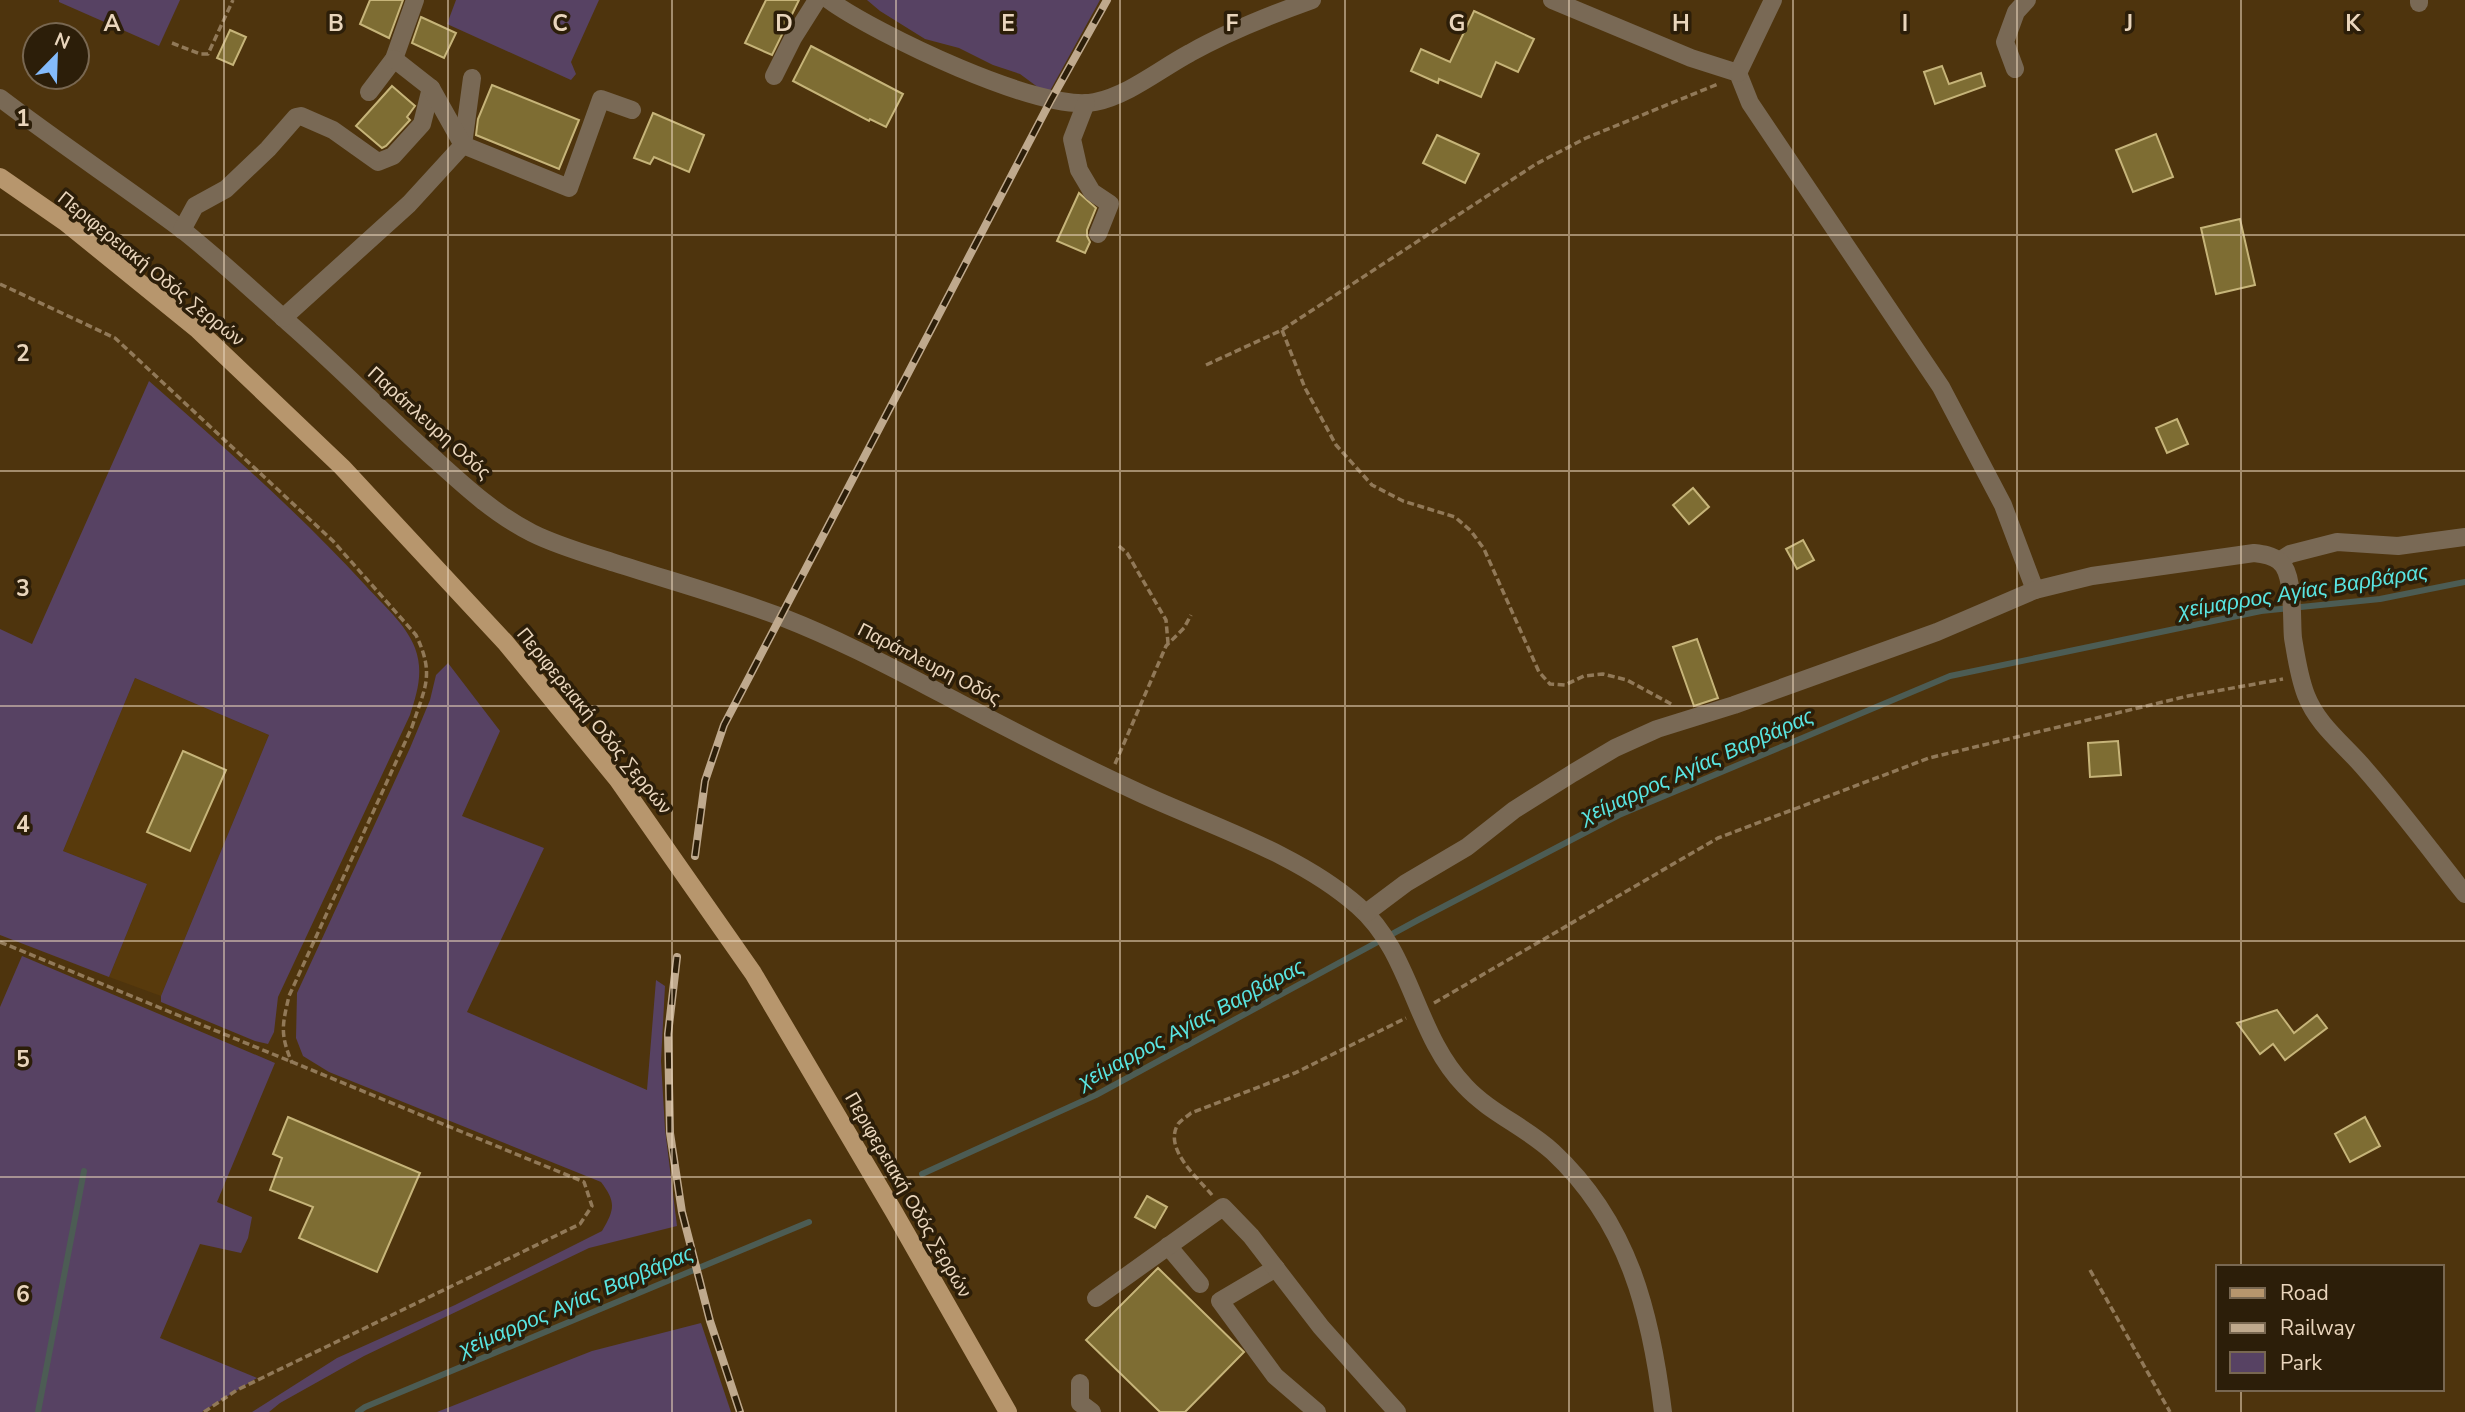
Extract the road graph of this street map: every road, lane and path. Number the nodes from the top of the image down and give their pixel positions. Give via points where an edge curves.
1 (233, 0) edge
2 (415, 0) edge
3 (817, 0) edge
4 (829, 0) edge
5 (1312, 0) edge
6 (1552, 0) edge
7 (1773, 0) edge
8 (2027, 0) edge
9 (172, 43) dead end
10 (394, 59) junction
11 (2015, 69) dead end
12 (1738, 73) junction
13 (774, 76) dead end
14 (472, 78) dead end
15 (430, 88) junction
16 (369, 92) dead end
17 (0, 98) edge
18 (1086, 103) junction
19 (632, 110) dead end
20 (463, 145) junction
21 (0, 177) edge
22 (182, 230) junction
23 (1098, 234) dead end
24 (0, 284) edge
25 (283, 318) junction
26 (1282, 330) junction
27 (1206, 365) dead end
28 (2465, 537) edge
29 (1119, 546) dead end
30 (2284, 569) junction
31 (2035, 590) junction
32 (1191, 615) dead end
33 (1168, 643) junction
34 (2301, 676) junction
35 (1693, 717) junction
36 (1108, 778) junction
37 (2465, 894) edge
38 (1366, 913) junction
39 (0, 942) edge
40 (1420, 1011) junction
41 (292, 1063) junction
42 (1223, 1207) junction
43 (1168, 1246) junction
44 (1276, 1268) junction
45 (2090, 1269) dead end
46 (1200, 1284) dead end
47 (1096, 1298) dead end
48 (1080, 1383) dead end
49 (204, 1412) edge
50 (1008, 1412) edge
51 (1092, 1412) edge
52 (1317, 1412) edge
53 (1397, 1412) edge
54 (1663, 1412) edge
55 (2169, 1412) edge

1 - 9 path via 208,54
2 - 10 street
3 - 13 street
4 - 18 street via 926,54 1051,100
5 - 18 street via 1255,21 1126,89
6 - 12 street
7 - 12 street
8 - 11 street via 2016,12 2005,42
10 - 15 street
10 - 16 street
12 - 26 path via 1535,164
12 - 31 street via 1750,103 1941,387 2003,505
14 - 20 street
15 - 20 street
15 - 22 street via 422,124 393,156 378,162 334,130 296,117 226,189 195,206
17 - 22 street, Παράπλευρη Οδός
18 - 23 street via 1072,139 1079,170 1092,192 1110,204
19 - 20 street via 601,99 569,188
20 - 25 street via 409,204
21 - 50 main road, Περιφερειακή Οδός Σερρών via 65,222 197,329 342,467 505,642 618,780 753,973
22 - 25 street, Παράπλευρη Οδός
24 - 41 path via 115,338 333,541 416,635 424,651 427,681 412,727 289,996 282,1040
25 - 36 street, Παράπλευρη Οδός via 470,491 530,532 802,626 895,668
26 - 27 path
26 - 35 path via 1305,388 1336,445 1372,485 1403,501 1455,517 1471,531 1484,549 1539,672 1550,684 1565,685 1603,674 1627,680
28 - 30 street via 2398,545 2337,542 2291,554
29 - 33 path via 1166,620
30 - 31 street via 2269,555 2254,553 2092,576
30 - 34 street
31 - 35 street via 1949,627
32 - 33 path
33 - 36 path
34 - 37 street via 2312,711
34 - 40 path via 2188,696 1929,758 1731,833
35 - 38 street via 1615,748 1573,773
36 - 38 street, Παράπλευρη Οδός via 1300,866
38 - 40 street, Παράπλευρη Οδός via 1406,976
39 - 41 path
40 - 42 path via 1295,1073 1191,1113 1178,1124 1175,1140 1180,1156
40 - 54 street, Παράπλευρη Οδός via 1446,1063 1464,1086 1553,1152 1603,1213 1629,1258 1644,1303
41 - 49 path via 561,1171 584,1182 592,1206 580,1224 563,1234 237,1390
42 - 43 street
42 - 44 street
43 - 46 street
43 - 47 street
44 - 52 street via 1220,1301 1275,1376
44 - 53 street via 1321,1327
45 - 55 path
48 - 51 street via 1080,1403

